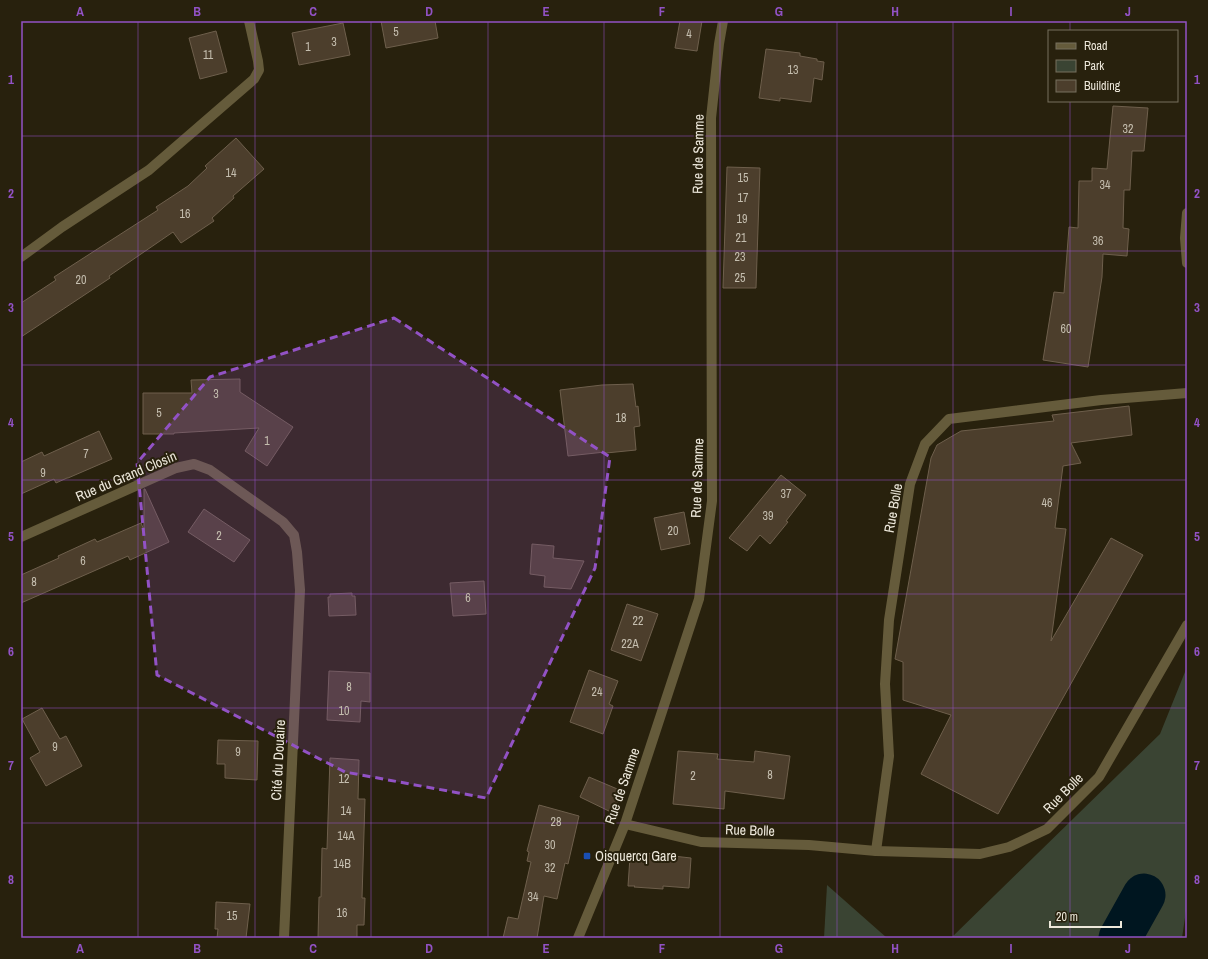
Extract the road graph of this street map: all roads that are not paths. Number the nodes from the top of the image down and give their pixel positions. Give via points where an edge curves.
1 (249, 21) edge
2 (723, 21) edge
3 (1187, 213) edge
4 (1186, 238) edge
5 (21, 257) edge
6 (1187, 263) edge
7 (1187, 393) edge
8 (21, 537) edge
9 (299, 584) joint
10 (1187, 625) edge
11 (625, 824) junction
12 (876, 851) junction
13 (284, 938) edge
14 (578, 938) edge

1 - 5 street via 259,70 254,79 149,170
2 - 11 street, Rue de Samme via 711,118 712,501 699,599
3 - 4 street
4 - 6 street
7 - 12 street, Rue Bolle via 1101,400 949,419 925,444 910,484 890,620 885,684 889,756
8 - 9 street, Rue du Grand Closin via 176,468 194,464 210,470 283,522 294,535
9 - 13 street, Cité du Douaire
10 - 12 street, Rue Bolle via 1098,777 1047,829 1009,847 980,854
11 - 12 street, Rue Bolle via 700,842 809,845
11 - 14 street, Rue de Samme

